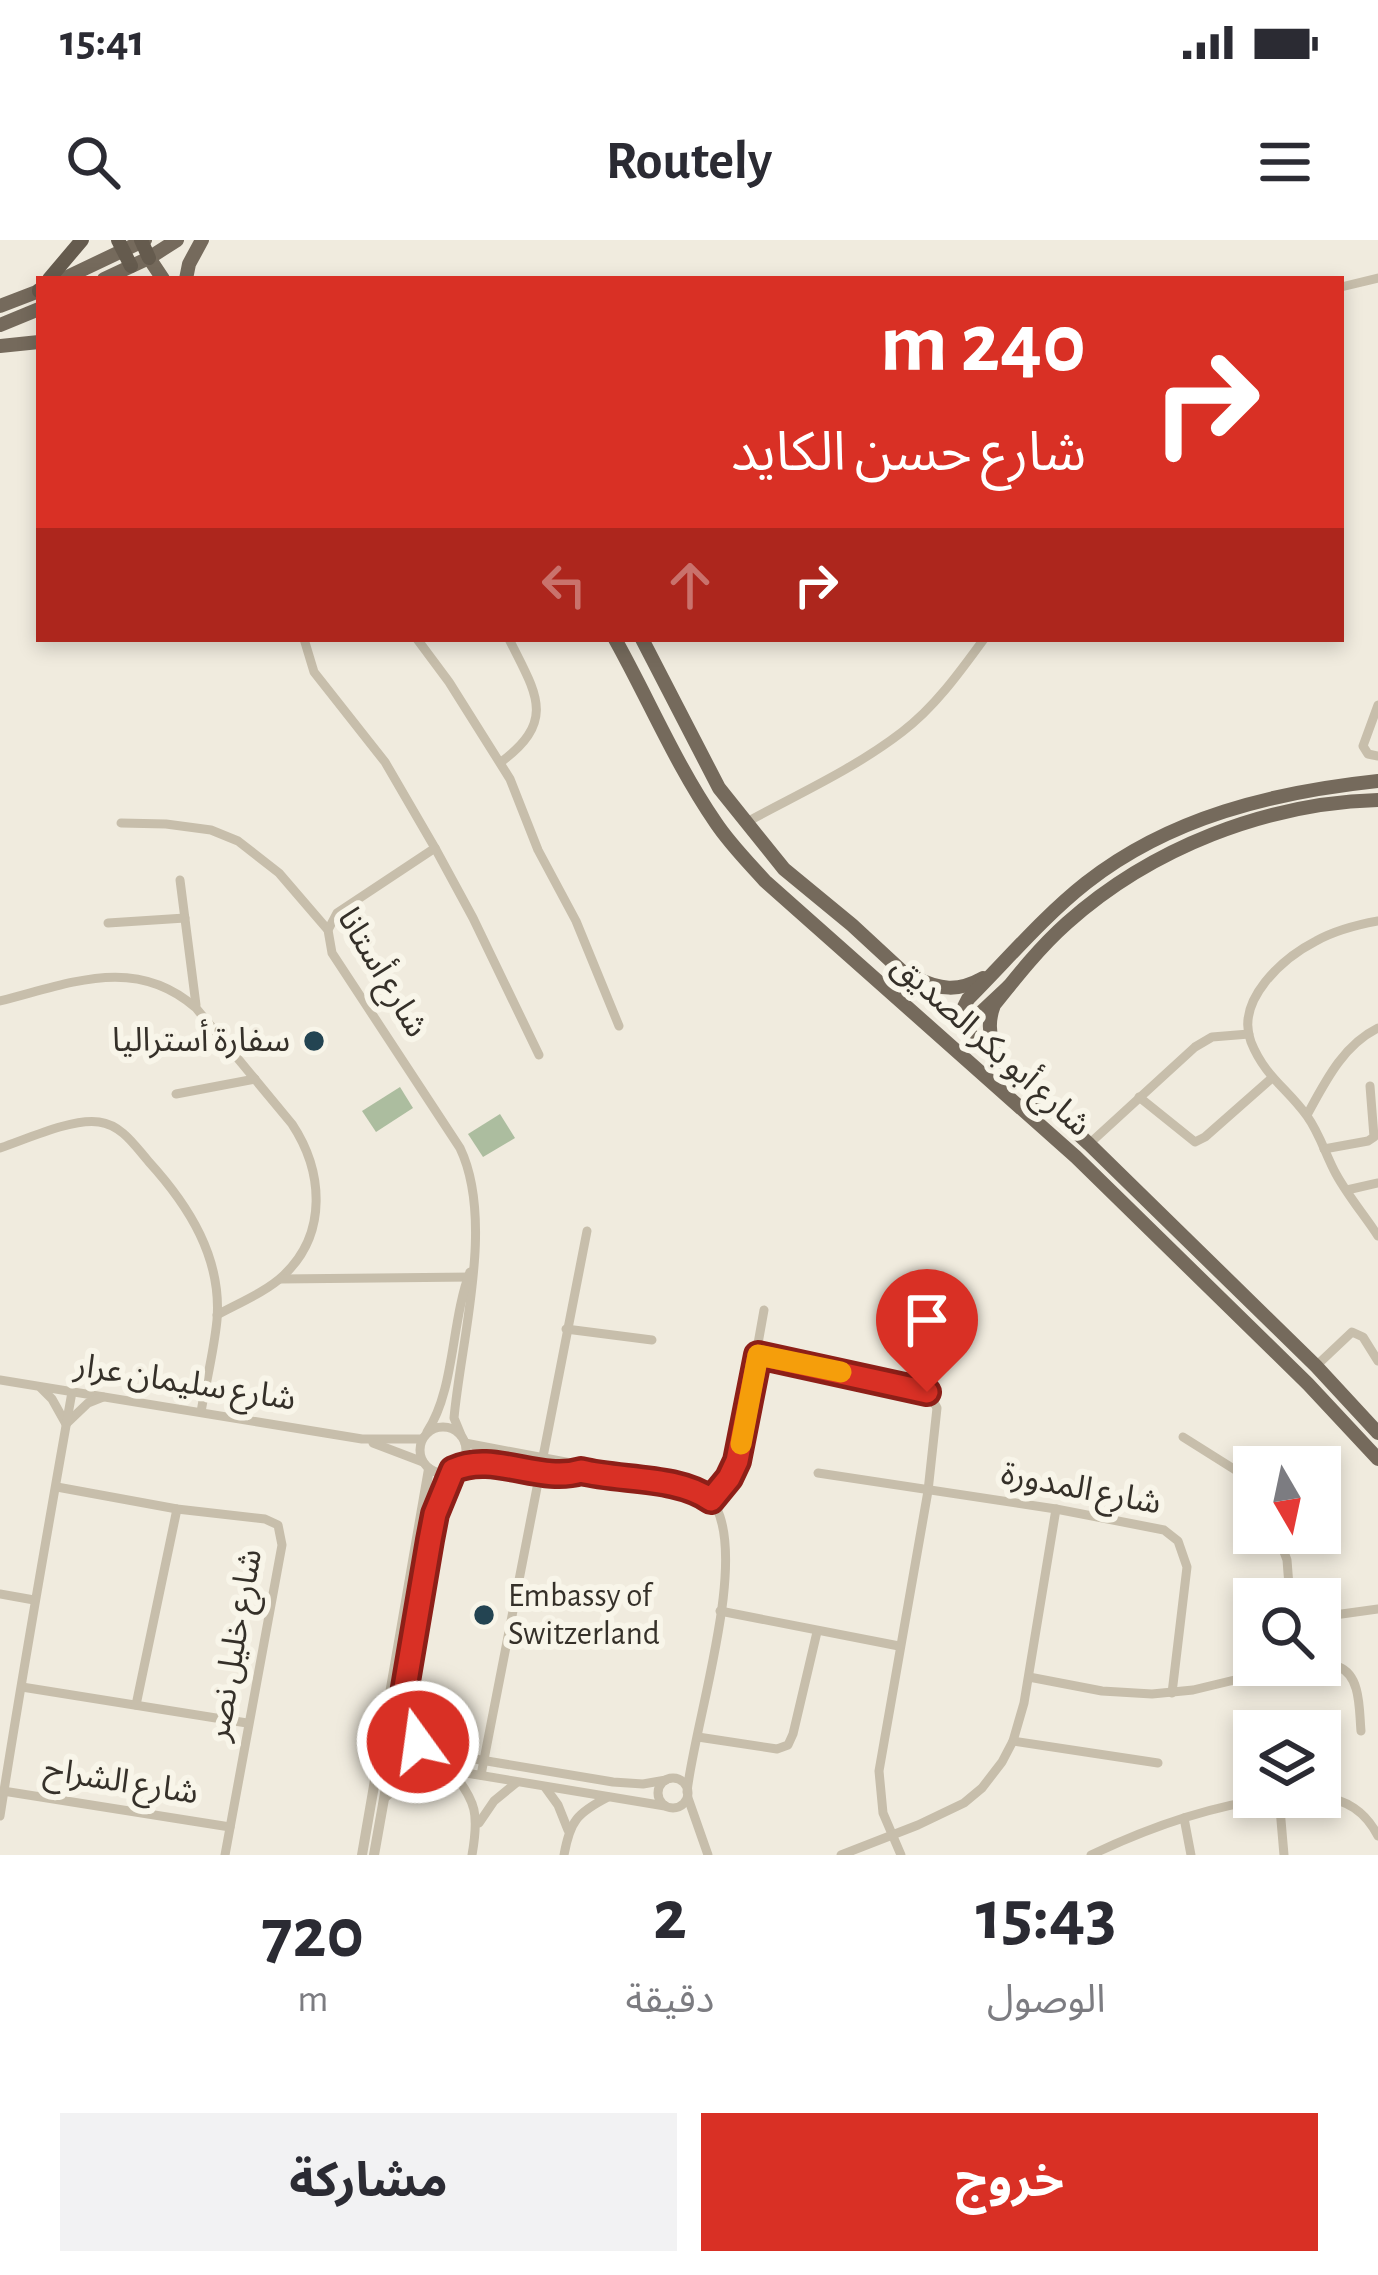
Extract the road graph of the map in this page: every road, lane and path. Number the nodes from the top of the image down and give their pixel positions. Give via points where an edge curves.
1 (82, 240) edge
2 (177, 240) edge
3 (202, 240) edge
4 (142, 241) edge
5 (148, 258) junction
6 (127, 259) edge
7 (52, 276) edge
8 (73, 276) edge
9 (161, 276) edge
10 (187, 276) edge
11 (1378, 278) edge
12 (1344, 286) edge
13 (36, 292) edge
14 (0, 306) edge
15 (36, 310) edge
16 (0, 326) edge
17 (36, 342) edge
18 (0, 346) edge
19 (305, 642) edge
20 (419, 642) edge
21 (510, 642) edge
22 (617, 642) edge
23 (643, 642) edge
24 (981, 642) edge
25 (1378, 705) edge
26 (1378, 757) edge
27 (501, 762) junction
28 (1378, 782) edge
29 (1378, 800) edge
30 (121, 823) dead end
31 (745, 823) junction
32 (435, 848) junction
33 (180, 880) dead end
34 (185, 919) junction
35 (1378, 921) edge
36 (107, 923) dead end
37 (328, 930) junction
38 (901, 970) junction
39 (993, 973) junction
40 (1010, 986) junction
41 (0, 1001) edge
42 (196, 1008) junction
43 (619, 1026) dead end
44 (1378, 1028) edge
45 (1249, 1034) junction
46 (539, 1055) dead end
47 (1009, 1071) junction
48 (1272, 1078) junction
49 (255, 1079) junction
50 (1370, 1086) dead end
51 (176, 1094) dead end
52 (1139, 1097) junction
53 (1306, 1114) junction
54 (1089, 1144) junction
55 (0, 1148) edge
56 (1324, 1149) junction
57 (1378, 1183) edge
58 (1347, 1190) junction
59 (1376, 1230) edge
60 (587, 1231) dead end
61 (471, 1274) junction
62 (280, 1279) junction
63 (764, 1310) dead end
64 (218, 1315) junction
65 (566, 1329) junction
66 (652, 1340) dead end
67 (758, 1355) junction
68 (1378, 1361) edge
69 (1316, 1366) junction
70 (0, 1379) edge
71 (39, 1386) junction
72 (72, 1392) junction
73 (103, 1397) junction
74 (201, 1412) junction
75 (66, 1424) junction
76 (1378, 1433) edge
77 (424, 1436) junction
78 (1183, 1437) dead end
79 (362, 1439) junction
80 (463, 1439) junction
81 (542, 1457) junction
82 (1378, 1459) edge
83 (426, 1466) junction
84 (456, 1468) junction
85 (1233, 1468) edge
86 (581, 1471) junction
87 (539, 1473) junction
88 (818, 1473) dead end
89 (57, 1487) junction
90 (928, 1491) junction
91 (711, 1500) junction
92 (177, 1509) junction
93 (1056, 1509) junction
94 (0, 1594) edge
95 (34, 1600) junction
96 (1378, 1609) edge
97 (720, 1611) junction
98 (1341, 1614) edge
99 (817, 1632) junction
100 (899, 1646) junction
101 (1341, 1668) edge
102 (1029, 1677) junction
103 (1233, 1680) edge
104 (22, 1687) junction
105 (1172, 1693) junction
106 (136, 1705) junction
107 (401, 1711) junction
108 (248, 1724) junction
109 (1361, 1731) dead end
110 (698, 1737) junction
111 (1013, 1741) junction
112 (484, 1761) junction
113 (690, 1763) junction
114 (1158, 1763) dead end
115 (451, 1770) junction
116 (481, 1775) junction
117 (669, 1779) junction
118 (517, 1782) junction
119 (545, 1787) junction
120 (3, 1791) junction
121 (687, 1794) junction
122 (386, 1797) junction
123 (608, 1797) junction
124 (1341, 1800) edge
125 (1233, 1806) edge
126 (669, 1807) junction
127 (0, 1816) edge
128 (1184, 1818) junction
129 (1283, 1818) edge
130 (230, 1827) junction
131 (477, 1828) junction
132 (697, 1829) junction
133 (568, 1831) junction
134 (892, 1835) junction
135 (1378, 1835) edge
136 (225, 1855) edge
137 (362, 1855) edge
138 (374, 1855) edge
139 (472, 1855) edge
140 (565, 1855) edge
141 (708, 1855) edge
142 (841, 1855) edge
143 (901, 1855) edge
144 (1091, 1855) edge
145 (1191, 1855) edge
146 (1284, 1855) edge

1 - 7 highway
2 - 5 main road
3 - 10 main road
4 - 5 highway
4 - 6 main road
5 - 6 main road
5 - 9 main road
6 - 8 main road
11 - 12 street
13 - 14 main road
15 - 16 main road
17 - 18 main road
19 - 32 street via 314,672 385,763
20 - 27 street
21 - 27 street via 537,707 526,741
22 - 82 main road, شارع أبو بكر الصديق via 703,804 765,881 1076,1157
23 - 31 main road, شارع أبو بكر الصديق via 698,752
24 - 31 street via 906,729
25 - 26 street via 1363,746
27 - 43 street
28 - 39 main road via 1242,805 1178,828 1088,882
29 - 40 main road via 1262,818 1191,843 1066,923
30 - 37 street, شارع أستانا via 211,830 238,842 279,873
31 - 38 main road, شارع أبو بكر الصديق via 784,869
32 - 37 street via 337,913
32 - 46 street
33 - 34 street
34 - 36 street
34 - 42 street
35 - 45 street via 1329,934 1284,963 1253,1002
37 - 61 street, شارع أستانا via 332,953 465,1159 474,1199
38 - 39 main road via 952,989
38 - 47 main road, شارع أبو بكر الصديق
39 - 40 main road via 965,1002 968,1015
40 - 47 main road via 989,1028
41 - 42 street via 117,975 163,986
42 - 49 street
44 - 53 street via 1345,1054
45 - 48 street
45 - 52 street via 1206,1040
47 - 54 main road, شارع أبو بكر الصديق
48 - 52 street via 1195,1142
48 - 53 street
49 - 51 street
49 - 62 street via 304,1144 317,1187 313,1225
50 - 56 street via 1374,1137
52 - 54 street
53 - 56 street
54 - 69 main road, شارع أبو بكر الصديق
55 - 64 street via 88,1122 121,1131 178,1194 205,1246
56 - 58 street
57 - 58 street
58 - 59 street
60 - 65 street
61 - 62 street
61 - 77 street, شارع أستانا via 442,1401
61 - 80 street, شارع أستانا via 454,1418
62 - 64 street
63 - 67 street
64 - 74 street
65 - 66 street
65 - 81 street
67 - 90 street via 927,1392 937,1408
67 - 91 street via 737,1461
68 - 69 street via 1352,1332
69 - 76 main road, شارع أبو بكر الصديق
70 - 71 street, شارع سليمان عرار
71 - 72 street, شارع سليمان عرار
71 - 75 street
72 - 73 street, شارع سليمان عرار
72 - 75 street
73 - 74 street, شارع سليمان عرار
73 - 75 street
74 - 79 street, شارع سليمان عرار
75 - 89 street
77 - 79 street, شارع سليمان عرار
77 - 80 street via 445,1426
77 - 83 street
78 - 85 street
79 - 83 street, شارع سليمان عرار
80 - 81 street
80 - 84 street
81 - 86 street
81 - 87 street
83 - 84 street
83 - 137 street
84 - 87 street via 490,1464
84 - 107 street via 432,1527
86 - 87 street
86 - 91 street
87 - 112 street
88 - 90 street, شارع المدورة
89 - 92 street, شارع خليل نصر
89 - 95 street
90 - 93 street, شارع المدورة
90 - 100 street
91 - 97 street via 724,1536
92 - 106 street
92 - 108 street, شارع خليل نصر via 274,1521 280,1532
93 - 102 street
93 - 105 street, شارع المدورة via 1152,1525 1178,1541 1187,1567
94 - 95 street
95 - 104 street
96 - 98 street
97 - 99 street
97 - 110 street
99 - 100 street
99 - 110 street via 788,1745
100 - 134 street via 879,1771
101 - 109 street via 1355,1684
102 - 105 street via 1115,1693
102 - 111 street
103 - 105 street
104 - 106 street
104 - 120 street
106 - 108 street
107 - 112 street via 428,1749
107 - 122 street
108 - 130 street, شارع خليل نصر
110 - 113 street
111 - 114 street
111 - 134 street via 991,1778 964,1802
112 - 116 street
112 - 117 street via 614,1782
113 - 117 street
113 - 121 street
115 - 116 street
115 - 122 street via 412,1774
115 - 131 street via 473,1802
116 - 118 street
117 - 121 street
117 - 126 street via 658,1795
118 - 119 street
118 - 131 street
119 - 123 street
119 - 133 street
120 - 127 street
120 - 130 street, شارع الشراح
121 - 126 street
121 - 132 street
122 - 138 street
123 - 126 street
123 - 133 street
124 - 135 street
125 - 128 street
126 - 132 street
128 - 144 street
128 - 145 street
129 - 146 street
130 - 136 street, شارع خليل نصر
131 - 139 street
132 - 141 street
133 - 140 street
134 - 142 street
134 - 143 street

